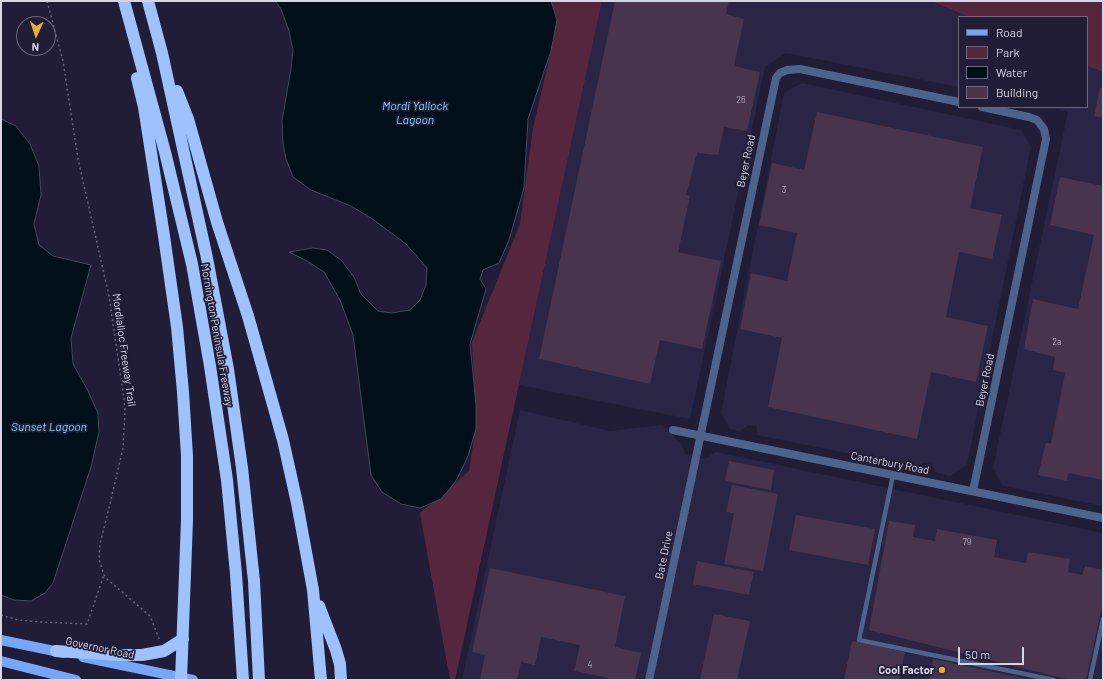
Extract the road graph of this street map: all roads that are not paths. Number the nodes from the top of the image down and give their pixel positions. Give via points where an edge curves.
1 (119, 1) edge
2 (124, 1) edge
3 (148, 1) edge
4 (162, 53) junction
5 (958, 102) edge
6 (987, 108) edge
7 (673, 430) dead end
8 (701, 435) junction
9 (893, 475) junction
10 (973, 491) junction
11 (1103, 518) edge
12 (313, 590) junction
13 (1103, 620) edge
14 (183, 638) junction
15 (1, 640) edge
16 (56, 651) junction
17 (1, 661) edge
18 (181, 679) edge
19 (76, 680) edge
20 (194, 680) edge
21 (243, 680) edge
22 (260, 680) edge
23 (320, 680) edge
24 (342, 680) edge
25 (649, 680) edge
26 (1054, 680) edge
27 (1090, 680) edge

1 - 14 highway via 144,107 177,327 187,463
2 - 21 highway, Mornington Peninsula Freeway via 165,152 194,278 210,366 227,480
3 - 4 highway, Mornington Peninsula Freeway
4 - 12 highway via 188,120 268,384 297,503
4 - 22 highway, Mornington Peninsula Freeway via 207,258 228,369 253,573
5 - 8 street, Beyer Road via 800,70 780,73 774,84
6 - 10 street, Beyer Road via 1037,120 1044,129 1046,139
7 - 8 street, Canterbury Road
8 - 9 street, Canterbury Road
8 - 25 street, Bate Drive
9 - 10 street, Canterbury Road
9 - 26 lane via 859,640
10 - 11 street, Canterbury Road
12 - 23 highway
12 - 24 highway via 336,650
13 - 27 lane
14 - 16 highway via 164,650 142,655
14 - 18 highway
15 - 16 main road, Governor Road
16 - 18 main road, Governor Road
17 - 19 main road
18 - 20 main road, Governor Road

